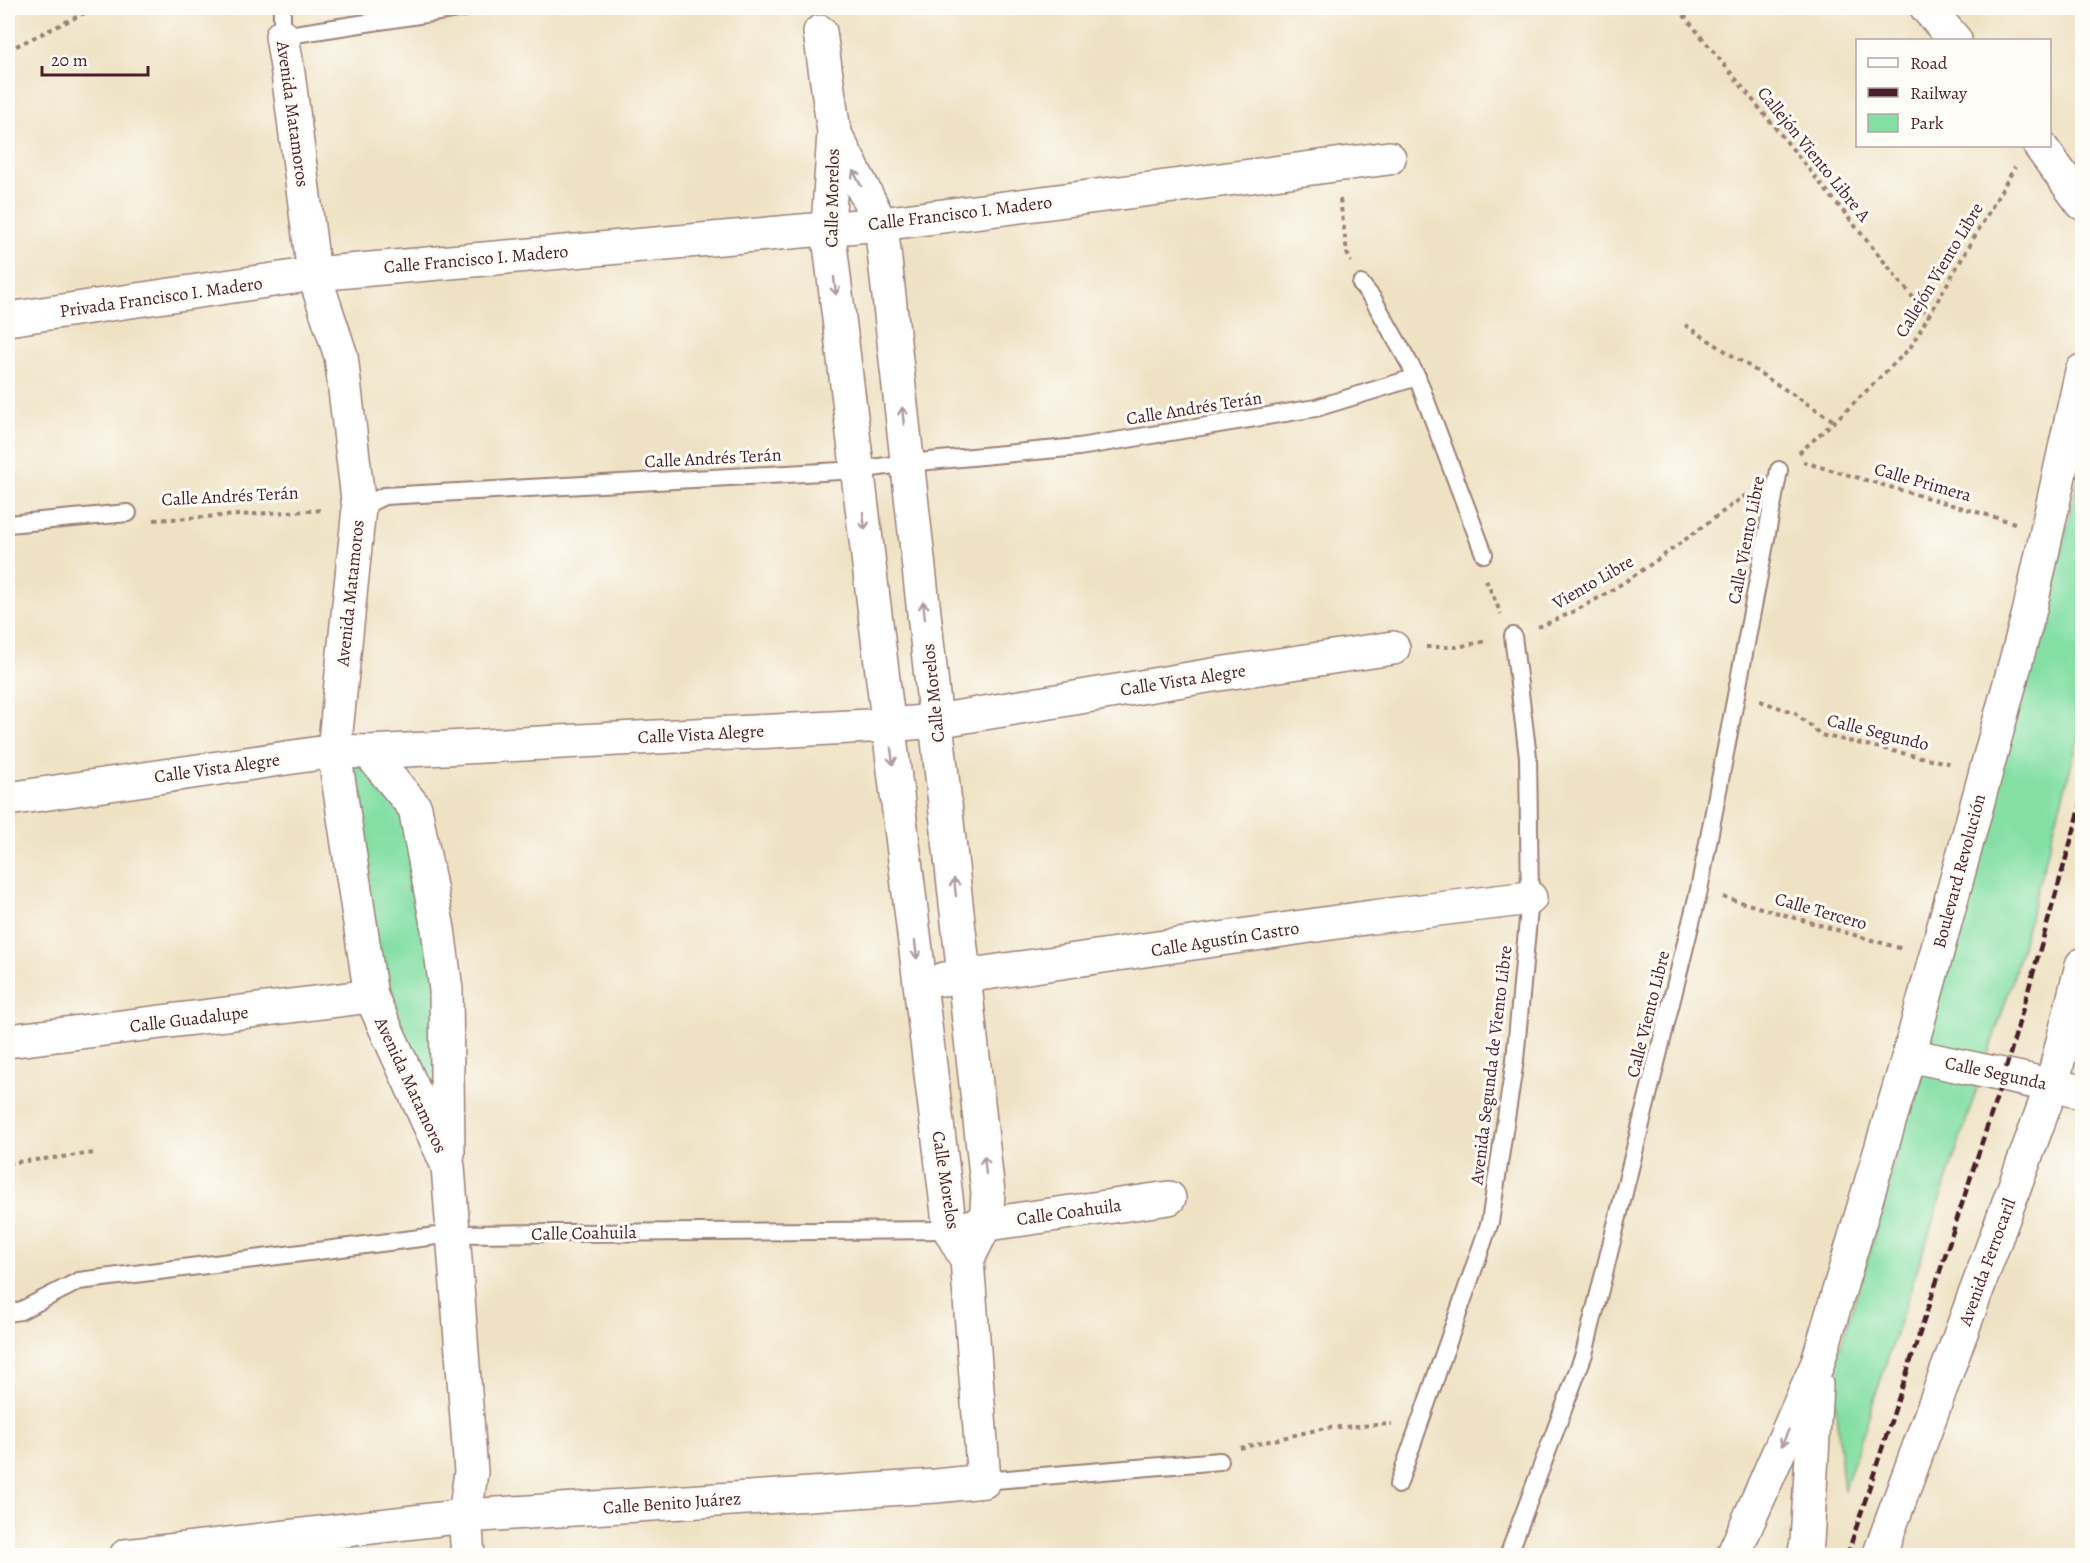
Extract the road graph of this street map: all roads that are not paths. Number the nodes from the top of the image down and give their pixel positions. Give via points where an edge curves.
1 (464, 8) edge
2 (1927, 8) edge
3 (282, 22) edge
4 (820, 33) dead end
5 (1953, 39) edge
6 (834, 132) junction
7 (2028, 156) edge
8 (1389, 158) dead end
9 (2082, 203) edge
10 (881, 224) junction
11 (828, 228) junction
12 (314, 274) junction
13 (1361, 284) road end
14 (8, 319) edge
15 (2082, 371) edge
16 (1417, 377) junction
17 (908, 463) junction
18 (1785, 464) road end
19 (858, 470) junction
20 (359, 508) junction
21 (128, 513) road end
22 (8, 524) edge
23 (1484, 554) road end
24 (1513, 636) road end
25 (1393, 648) road end
26 (936, 721) junction
27 (888, 725) junction
28 (334, 751) junction
29 (369, 752) junction
30 (8, 799) edge
31 (1530, 898) junction
32 (2082, 965) edge
33 (964, 977) junction
34 (920, 982) junction
35 (371, 996) junction
36 (8, 1041) edge
37 (1909, 1055) junction
38 (2067, 1088) edge
39 (448, 1166) junction
40 (1169, 1198) dead end
41 (987, 1223) junction
42 (950, 1230) junction
43 (452, 1234) junction
44 (967, 1260) junction
45 (8, 1313) edge
46 (1817, 1365) junction
47 (1220, 1461) road end
48 (984, 1480) junction
49 (1398, 1485) dead end
50 (465, 1516) junction
51 (126, 1556) edge
52 (468, 1556) edge
53 (1508, 1556) edge
54 (1733, 1556) edge
55 (1804, 1556) edge
56 (1879, 1556) edge

1 - 3 lane
2 - 5 street
3 - 12 street, Avenida Matamoros
4 - 6 street, Calle Morelos
10 -> 6 street, Calle Morelos
6 - 11 street, Calle Morelos
7 - 9 street
8 - 10 street, Calle Francisco I. Madero
10 - 11 street, Calle Francisco I. Madero
17 -> 10 street, Calle Morelos
11 - 12 street, Calle Francisco I. Madero
11 -> 19 street, Calle Morelos
12 - 14 street, Privada Francisco I. Madero
12 - 20 street, Avenida Matamoros via 341,357
13 - 16 lane
15 - 37 street, Boulevard Revolución via 2029,613
16 - 17 lane, Calle Andrés Terán via 1305,410 1079,447
16 - 23 lane
17 - 19 lane, Calle Andrés Terán
26 -> 17 street, Calle Morelos
18 - 53 lane, Calle Viento Libre via 1699,890 1584,1354
19 - 20 lane, Calle Andrés Terán via 384,496
19 -> 27 street, Calle Morelos
20 - 28 street, Avenida Matamoros
21 - 22 lane
24 - 31 lane, Avenida Segunda de Viento Libre via 1528,757
25 - 26 street, Calle Vista Alegre
26 - 27 street, Calle Vista Alegre
33 -> 26 street, Calle Morelos
27 - 29 street, Calle Vista Alegre
27 -> 34 street, Calle Morelos
28 - 29 street, Calle Vista Alegre
28 - 30 street, Calle Vista Alegre
28 - 35 street, Avenida Matamoros
29 - 39 street, Avenida Matamoros via 415,807 446,990
31 - 33 street, Calle Agustín Castro via 1372,917
31 - 49 lane, Avenida Segunda de Viento Libre via 1515,1060 1490,1222
32 - 38 street, Avenida Ferrocaril
33 - 34 street, Calle Agustín Castro
41 -> 33 street, Calle Morelos via 988,1193
34 - 42 street, Calle Morelos
35 - 36 street, Calle Guadalupe
35 - 39 street, Avenida Matamoros
37 - 38 street, Calle Segunda
37 - 46 street, Boulevard Revolución
38 - 56 street, Avenida Ferrocaril
39 - 43 street, Avenida Matamoros
40 - 41 street, Calle Coahuila
41 - 42 street, Calle Coahuila
41 - 44 street, Calle Morelos
42 - 43 lane, Calle Coahuila
42 - 44 street, Calle Morelos
43 - 45 lane, Calle Coahuila via 79,1281 20,1311
43 - 50 street, Avenida Matamoros via 471,1472
44 - 48 street, Calle Morelos
46 -> 54 street
46 - 55 street via 1808,1542
47 - 48 lane, Calle Benito Juárez
48 - 50 street, Calle Benito Juárez
50 - 51 street, Calle Benito Juárez
50 - 52 street, Avenida Matamoros

